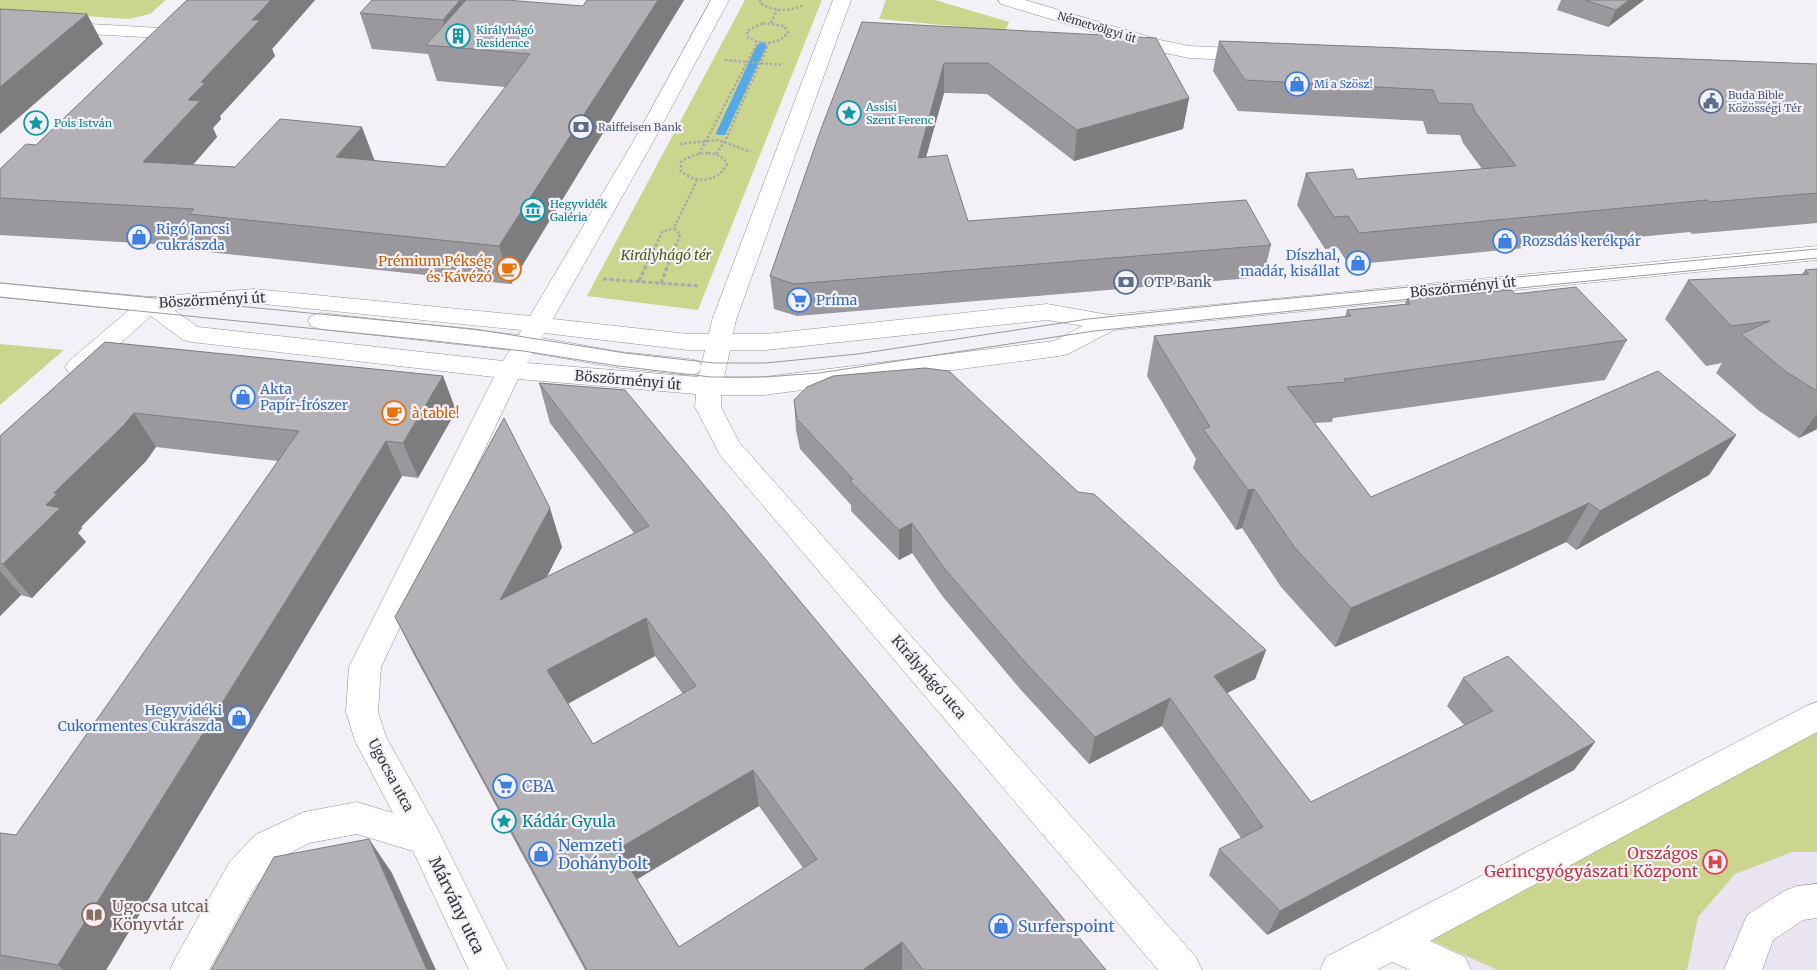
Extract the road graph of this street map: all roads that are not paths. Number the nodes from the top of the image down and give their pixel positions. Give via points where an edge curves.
1 (720, 0) edge
2 (842, 0) edge
3 (1007, 0) edge
4 (0, 24) edge
5 (1112, 49) edge
6 (1189, 52) junction
7 (139, 53) edge
8 (1269, 56) edge
9 (1817, 253) edge
10 (0, 290) edge
11 (150, 304) junction
12 (1109, 324) junction
13 (532, 335) junction
14 (719, 343) junction
15 (512, 370) junction
16 (711, 378) junction
17 (58, 385) edge
18 (1817, 716) edge
19 (425, 839) junction
20 (1817, 901) edge
21 (1390, 942) junction
22 (189, 970) edge
23 (489, 970) edge
24 (1183, 970) edge
25 (1339, 970) edge
26 (1452, 970) edge
27 (1743, 970) edge

1 - 13 street
2 - 14 street via 840,36 819,68 724,320
3 - 6 street, Németvölgyi út
4 - 7 street via 168,26
5 - 6 street
6 - 8 street, Németvölgyi út
9 - 12 street, Böszörményi út
10 - 11 street, Böszörményi út
11 - 13 street
11 - 15 street, Böszörményi út via 192,334
11 - 17 street
12 - 14 street, Böszörményi út via 1047,312 813,338
12 - 16 street, Böszörményi út via 1059,348 774,385
13 - 14 street, Böszörményi út
13 - 15 street, Ugocsa utca
13 - 16 street, Böszörményi út via 621,360
14 - 16 street
15 - 16 street, Böszörményi út
15 - 19 street, Ugocsa utca via 499,390 365,667 362,712 371,741
16 - 24 street, Királyhágó utca via 708,407 728,448
18 - 21 street
19 - 22 street, Ugocsa utca via 356,818 304,828 267,847 242,875
19 - 23 street, Márvány utca
20 - 27 street via 1797,903 1760,928
21 - 25 street
21 - 26 street

